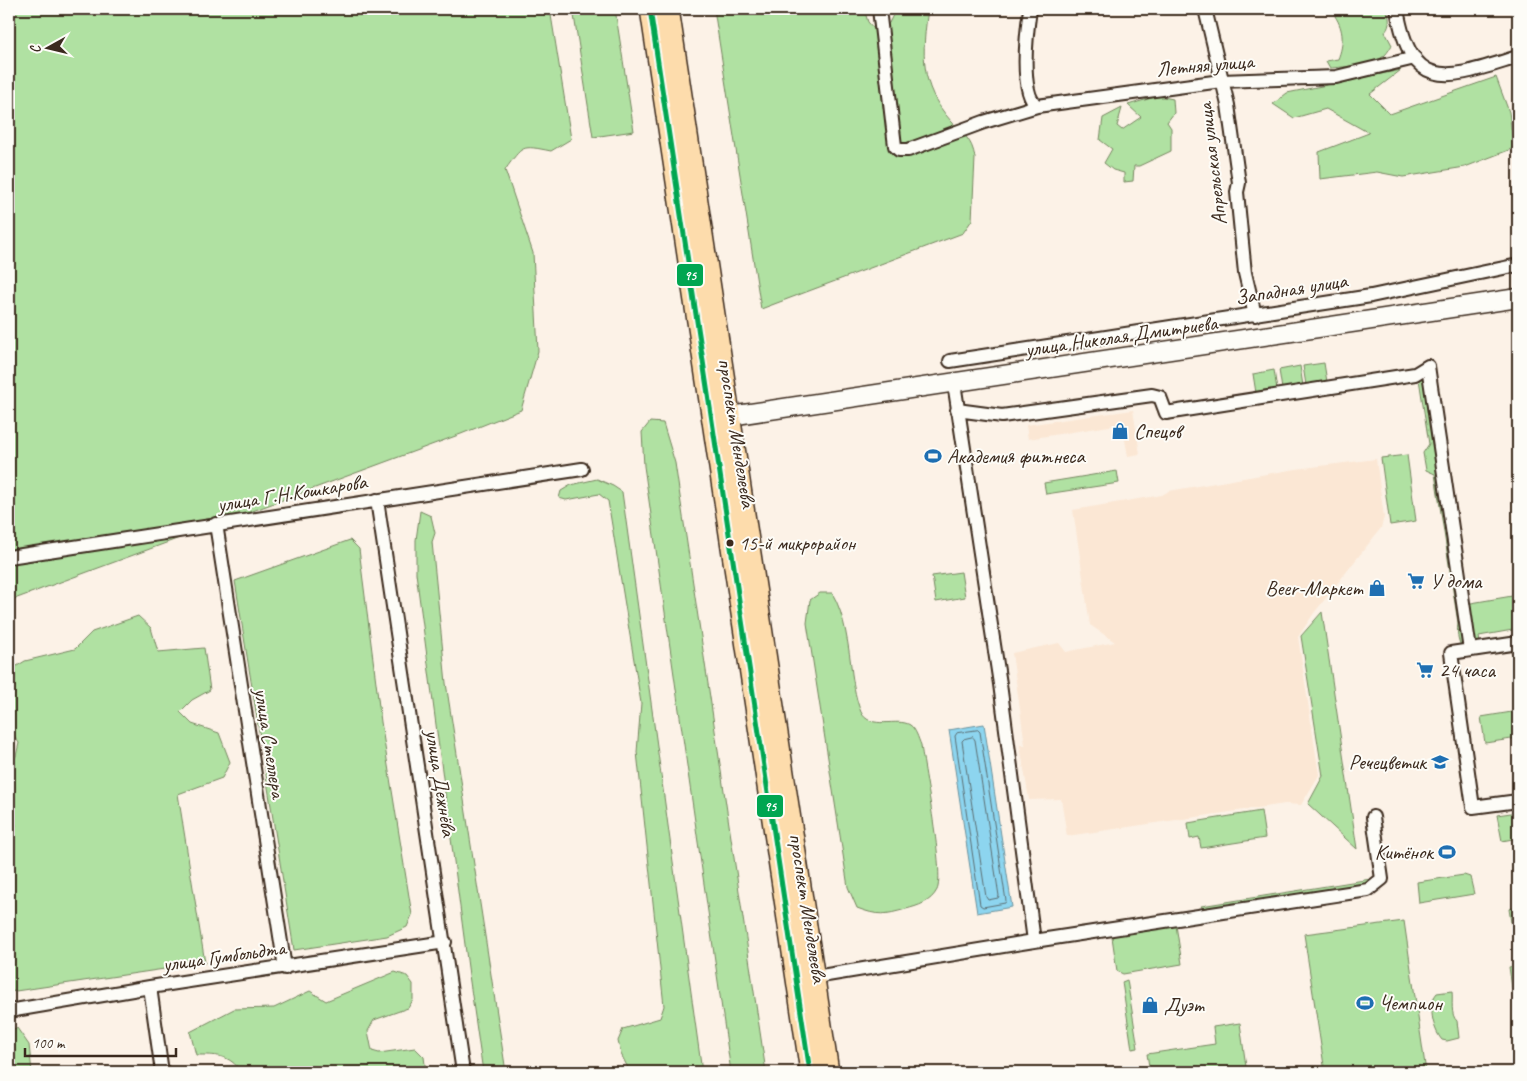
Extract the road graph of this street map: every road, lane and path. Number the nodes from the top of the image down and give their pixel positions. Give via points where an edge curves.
1 (650, 9) edge
2 (669, 9) edge
3 (879, 9) edge
4 (1030, 9) edge
5 (1205, 9) edge
6 (1397, 9) edge
7 (1518, 57) edge
8 (1415, 58) junction
9 (1221, 80) junction
10 (1038, 106) junction
11 (1518, 264) edge
12 (1518, 298) edge
13 (1254, 315) junction
14 (950, 361) dead end
15 (954, 383) junction
16 (957, 410) junction
17 (730, 416) junction
18 (582, 469) dead end
19 (377, 500) junction
20 (216, 524) junction
21 (9, 557) edge
22 (1518, 643) edge
23 (1470, 650) junction
24 (1518, 802) edge
25 (1373, 817) dead end
26 (1034, 941) junction
27 (445, 942) junction
28 (285, 968) junction
29 (815, 977) junction
30 (150, 987) junction
31 (9, 1011) edge
32 (162, 1072) edge
33 (463, 1072) edge
34 (810, 1072) edge
35 (829, 1072) edge

1 - 34 main road, проспект Менделеева
2 - 17 main road, проспект Менделеева
3 - 10 street, Летняя улица via 895,146 899,150 908,150
4 - 10 street via 1025,62 1029,94
5 - 9 street, Апрельская улица
6 - 8 street via 1401,28
7 - 8 street via 1451,75 1424,69
8 - 9 street, Летняя улица via 1336,77
9 - 10 street, Летняя улица
9 - 13 street, Апрельская улица via 1228,105 1245,273
11 - 13 street, Западная улица via 1371,296
12 - 15 main road, улица Николая Дмитриева
13 - 14 street, Западная улица
15 - 16 street
15 - 17 main road, улица Николая Дмитриева
16 - 23 street via 1002,416 1152,395 1160,396 1166,413 1415,374 1428,366
16 - 26 street via 1000,684
17 - 29 main road, проспект Менделеева
18 - 19 street, улица Г.Н.Кошкарова
19 - 20 street, улица Г.Н.Кошкарова
19 - 27 street, улица Дежнёва
20 - 21 street, улица Г.Н.Кошкарова
20 - 28 street, улица Стеллера
22 - 23 street
23 - 24 street via 1450,653 1473,807
25 - 26 street via 1382,879 1368,890
26 - 29 street
27 - 28 street, улица Гумбольдта
27 - 33 street, улица Дежнёва
28 - 30 street, улица Гумбольдта
29 - 35 main road, проспект Менделеева
30 - 31 street, улица Гумбольдта
30 - 32 street

